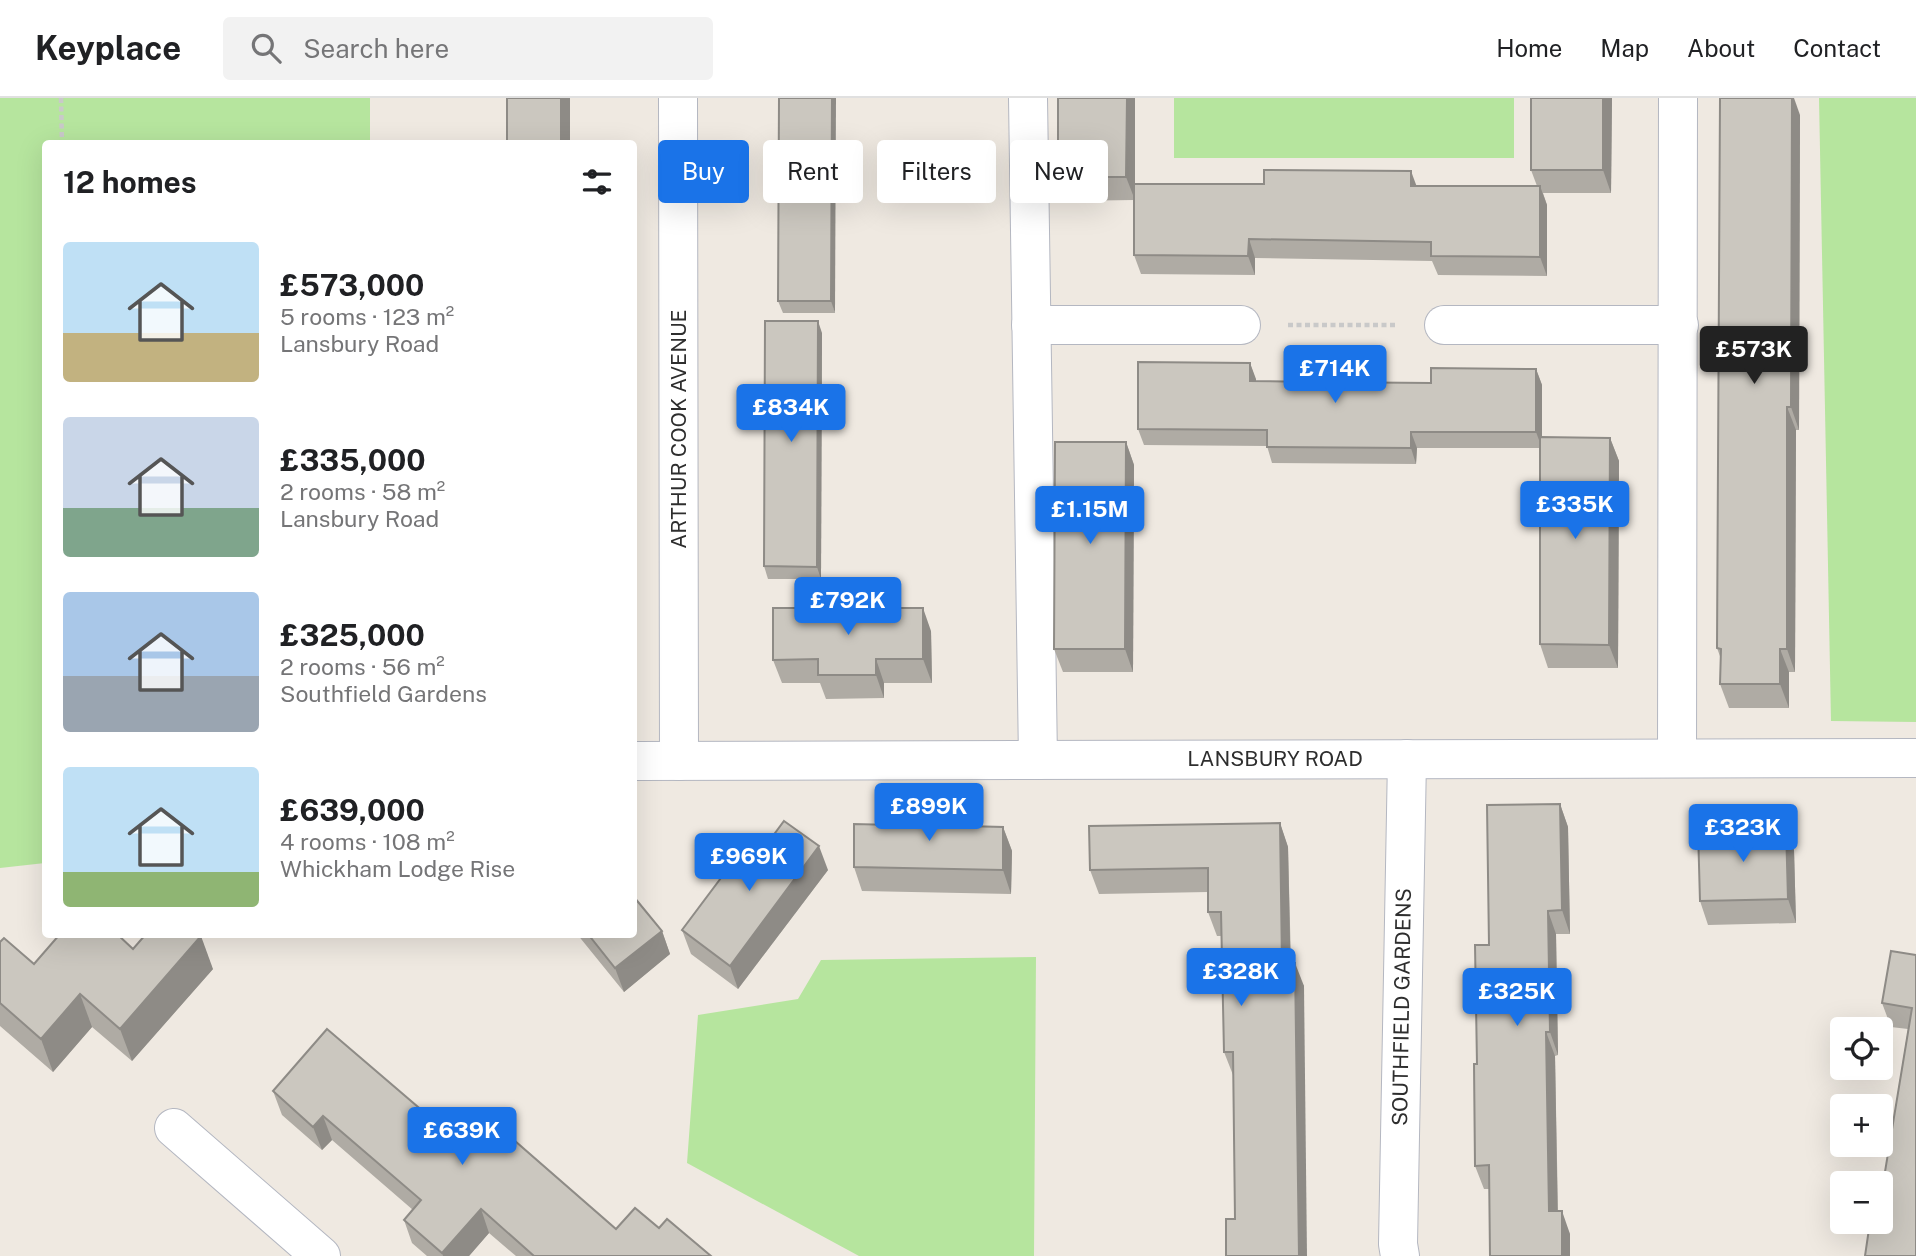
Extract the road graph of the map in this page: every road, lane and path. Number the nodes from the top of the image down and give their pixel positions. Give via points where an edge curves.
1 (61, 98) edge
2 (678, 98) edge
3 (1028, 98) edge
4 (1678, 98) edge
5 (62, 140) edge
6 (1031, 325) junction
7 (1241, 325) joint
8 (1444, 325) joint
9 (1679, 325) junction
10 (1677, 758) junction
11 (1916, 758) edge
12 (1407, 759) junction
13 (1038, 760) junction
14 (637, 761) edge
15 (679, 761) junction
16 (174, 1128) dead end
17 (321, 1256) edge
18 (1400, 1256) edge

1 - 5 path
2 - 15 street, ARTHUR COOK AVENUE
3 - 6 street
4 - 9 street
6 - 7 street
6 - 13 street
7 - 8 path
8 - 9 street
9 - 10 street
10 - 11 street, LANSBURY ROAD
10 - 12 street, LANSBURY ROAD
12 - 13 street, LANSBURY ROAD
12 - 18 street, SOUTHFIELD GARDENS
13 - 15 street, LANSBURY ROAD
14 - 15 street, LANSBURY ROAD
16 - 17 street

